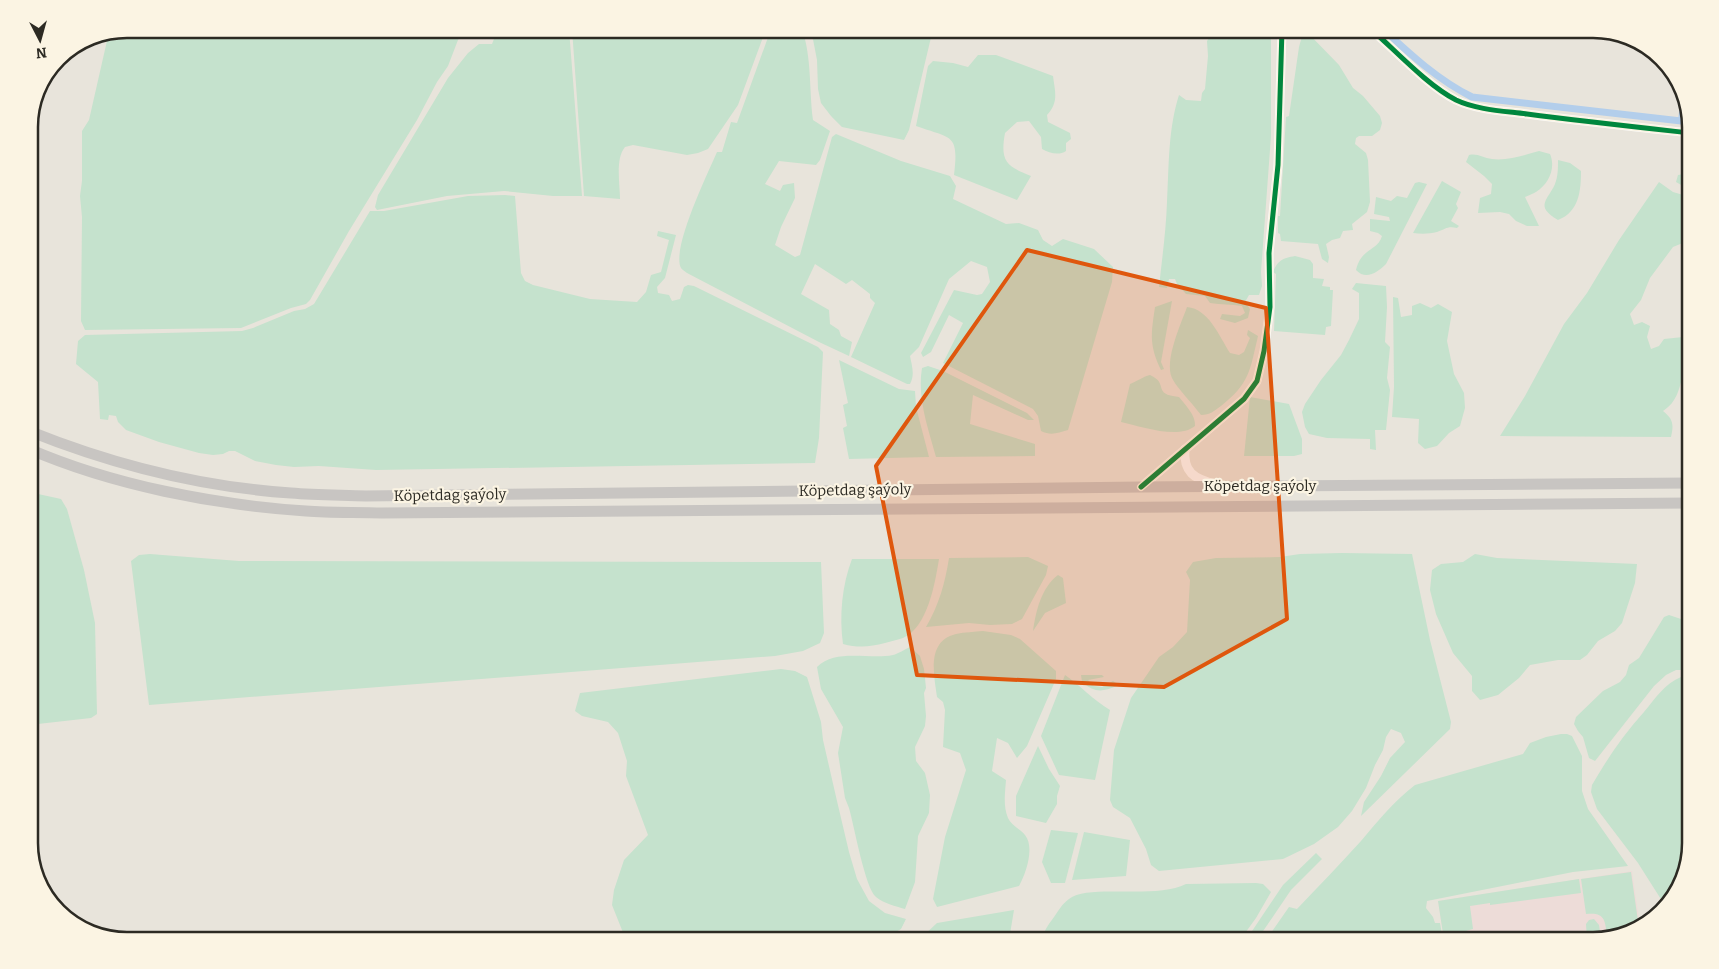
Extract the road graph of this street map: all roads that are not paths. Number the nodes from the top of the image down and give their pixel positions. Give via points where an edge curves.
1 (1282, 38) edge
2 (1381, 38) edge
3 (1681, 132) edge
4 (38, 433) edge
5 (1185, 449) junction
6 (38, 452) edge
7 (38, 456) edge
8 (54, 460) junction
9 (1682, 484) edge
10 (1140, 486) junction
11 (1227, 486) junction
12 (1682, 503) edge

1 - 5 street via 1278,166 1269,253 1270,307 1257,381 1244,399
2 - 3 street via 1422,75 1457,100 1480,107
4 - 10 main road, Köpetdag şaýoly via 134,466 205,482 289,493 366,496
5 - 10 street
5 - 11 street via 1187,469 1205,481
6 - 8 main road, Köpetdag şaýoly
7 - 8 main road
8 - 12 main road, Köpetdag şaýoly via 134,485 306,511
9 - 11 main road, Köpetdag şaýoly
10 - 11 main road, Köpetdag şaýoly

